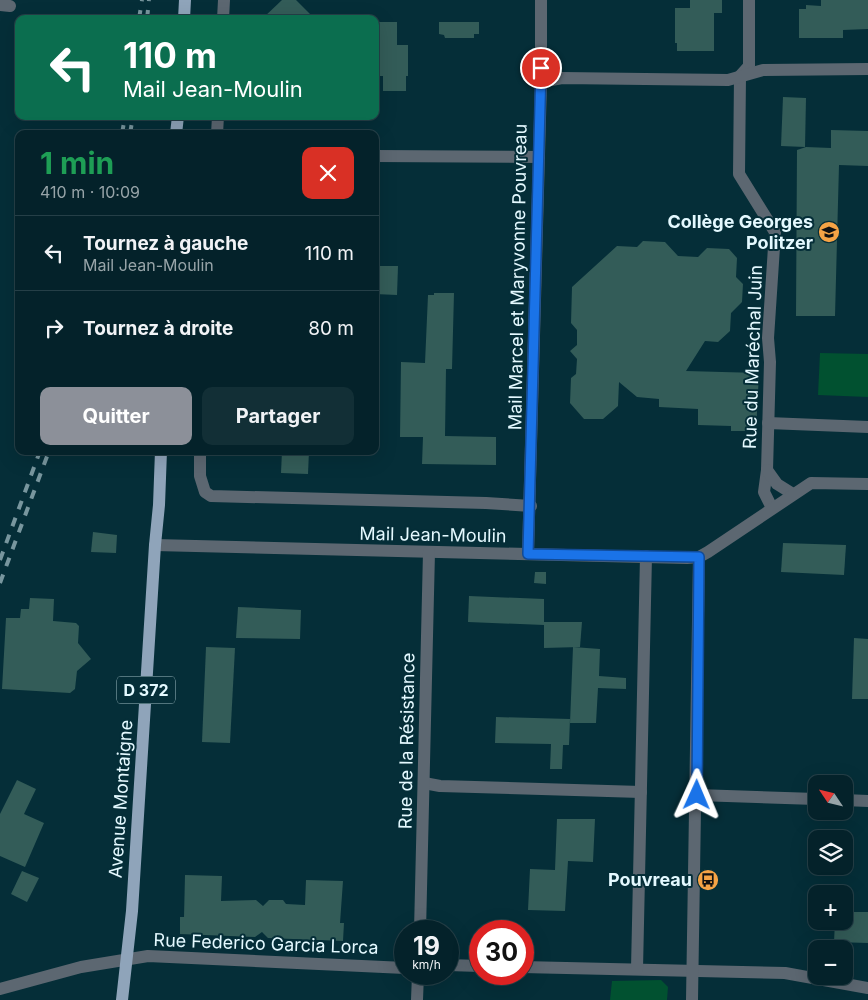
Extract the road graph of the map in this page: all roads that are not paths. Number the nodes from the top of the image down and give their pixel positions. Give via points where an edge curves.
1 (185, 0) edge
2 (224, 0) edge
3 (541, 0) edge
4 (749, 0) edge
5 (184, 15) edge
6 (223, 15) edge
7 (868, 69) edge
8 (740, 76) junction
9 (541, 82) junction
10 (379, 156) edge
11 (539, 157) junction
12 (768, 423) junction
13 (868, 427) edge
14 (161, 455) edge
15 (200, 455) edge
16 (767, 470) junction
17 (868, 484) edge
18 (793, 494) junction
19 (531, 506) junction
20 (772, 508) junction
21 (154, 545) junction
22 (429, 552) junction
23 (528, 554) junction
24 (646, 556) junction
25 (699, 557) junction
26 (424, 783) junction
27 (640, 792) junction
28 (697, 795) junction
29 (808, 799) edge
30 (853, 800) edge
31 (868, 801) edge
32 (420, 920) edge
33 (126, 960) junction
34 (394, 967) edge
35 (534, 967) edge
36 (637, 969) junction
37 (692, 970) junction
38 (418, 985) edge
39 (0, 988) edge
40 (868, 988) edge
41 (122, 1000) edge
42 (417, 1000) edge
43 (692, 1000) edge

1 - 5 main road
2 - 6 street
3 - 9 street, Mail Marcel et Maryvonne Pouvreau
4 - 8 street via 749,66
7 - 8 street via 763,70
8 - 9 street via 728,80 562,78
8 - 12 street, Rue du Maréchal Juin via 739,174 775,232 768,338
9 - 11 street, Mail Marcel et Maryvonne Pouvreau
10 - 11 street
11 - 19 street, Mail Marcel et Maryvonne Pouvreau
12 - 13 street
12 - 16 street, Rue du Maréchal Juin
14 - 21 main road, Avenue Montaigne / D 372
15 - 19 street, Mail Jean-Moulin via 200,476 205,492 211,496 486,502
16 - 18 street, Rue du Maréchal Juin via 777,484
16 - 20 street, Rue du Maréchal Juin via 764,492
17 - 18 street via 811,483
18 - 20 street
19 - 23 street, Mail Marcel et Maryvonne Pouvreau
20 - 25 street
21 - 22 street, Mail Jean-Moulin
21 - 33 main road, Avenue Montaigne / D 372 via 132,911
22 - 23 street, Mail Jean-Moulin
22 - 26 street, Rue de la Résistance
23 - 24 street, Mail Jean-Moulin
24 - 25 street, Mail Jean-Moulin
24 - 27 street
25 - 28 street
26 - 27 street
26 - 32 street, Rue de la Résistance
27 - 36 street
28 - 29 street
28 - 37 street
30 - 31 street
33 - 34 street, Rue Federico Garcia Lorca via 148,956
33 - 39 street, Rue Federico Garcia Lorca via 81,967
33 - 41 main road, Avenue Montaigne / D 372
35 - 36 street
36 - 37 street
37 - 40 street via 786,973
37 - 43 street
38 - 42 street

